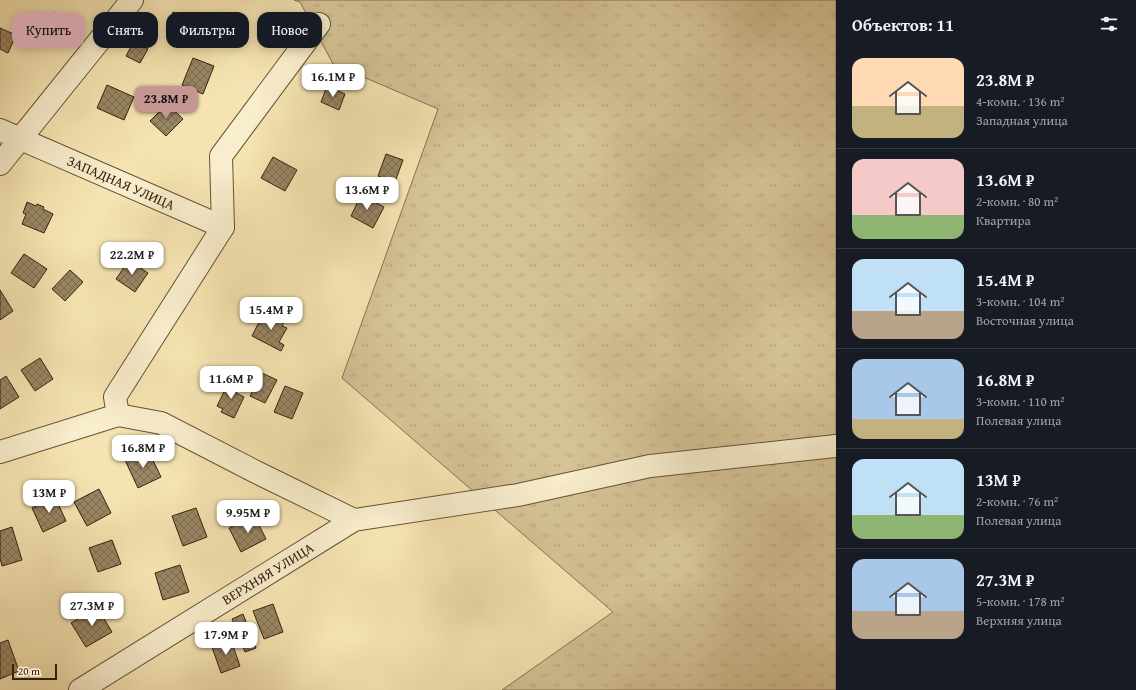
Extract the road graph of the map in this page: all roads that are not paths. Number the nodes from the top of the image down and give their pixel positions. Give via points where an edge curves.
1 (132, 0) edge
2 (301, 48) edge
3 (0, 130) edge
4 (20, 139) junction
5 (0, 164) edge
6 (222, 226) junction
7 (118, 415) junction
8 (836, 446) edge
9 (0, 452) edge
10 (354, 520) junction
11 (80, 690) edge

1 - 4 street
2 - 6 street via 221,156
3 - 4 street, ЗАПАДНАЯ УЛИЦА
4 - 5 street
4 - 6 street, ЗАПАДНАЯ УЛИЦА
6 - 7 street via 116,397
7 - 9 street
7 - 10 street via 161,423
8 - 10 street via 650,466 518,495
10 - 11 street, ВЕРХНЯЯ УЛИЦА

